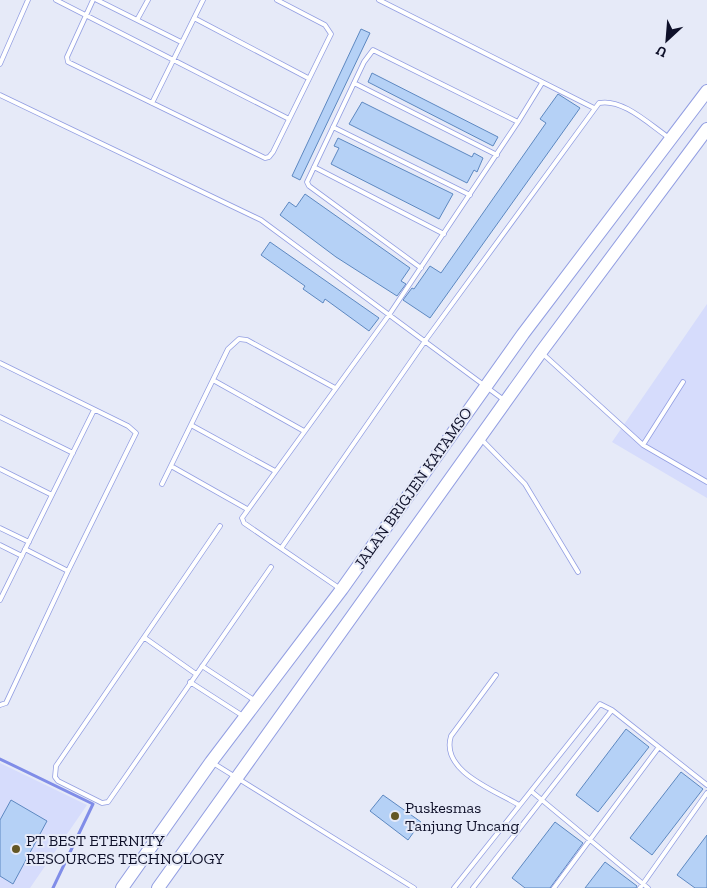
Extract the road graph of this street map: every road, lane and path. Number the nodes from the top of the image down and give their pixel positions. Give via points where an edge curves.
1 (28, 0) edge
2 (56, 0) edge
3 (93, 0) edge
4 (97, 0) edge
5 (148, 0) edge
6 (203, 0) edge
7 (277, 0) edge
8 (379, 0) edge
9 (86, 15) junction
10 (194, 18) junction
11 (137, 20) junction
12 (181, 42) junction
13 (2, 55) edge
14 (172, 60) junction
15 (0, 64) edge
16 (308, 78) junction
17 (542, 82) junction
18 (354, 83) junction
19 (707, 91) edge
20 (0, 95) edge
21 (152, 103) junction
22 (594, 108) junction
23 (288, 119) junction
24 (518, 122) junction
25 (334, 127) junction
26 (707, 129) edge
27 (672, 140) junction
28 (497, 154) junction
29 (314, 167) junction
30 (644, 176) junction
31 (662, 189) junction
32 (470, 195) junction
33 (444, 234) junction
34 (421, 268) junction
35 (389, 315) junction
36 (424, 341) junction
37 (541, 352) junction
38 (0, 363) edge
39 (213, 380) junction
40 (683, 382) dead end
41 (485, 386) junction
42 (335, 388) junction
43 (506, 401) junction
44 (94, 410) junction
45 (0, 417) edge
46 (191, 425) junction
47 (304, 431) junction
48 (480, 438) junction
49 (644, 445) junction
50 (73, 453) junction
51 (171, 466) junction
52 (0, 469) edge
53 (275, 471) junction
54 (707, 482) edge
55 (162, 484) dead end
56 (52, 495) junction
57 (247, 509) junction
58 (220, 526) dead end
59 (0, 528) edge
60 (29, 542) junction
61 (0, 545) edge
62 (282, 547) junction
63 (25, 549) junction
64 (22, 556) junction
65 (270, 567) dead end
66 (68, 571) junction
67 (578, 572) dead end
68 (342, 589) junction
69 (1, 597) edge
70 (145, 638) junction
71 (202, 666) junction
72 (196, 674) junction
73 (496, 675) dead end
74 (190, 682) junction
75 (256, 702) junction
76 (0, 705) edge
77 (612, 710) junction
78 (244, 717) junction
79 (660, 747) junction
80 (211, 762) junction
81 (238, 779) junction
82 (707, 785) edge
83 (531, 791) junction
84 (707, 793) edge
85 (542, 800) junction
86 (520, 805) junction
87 (590, 841) junction
88 (641, 886) edge
89 (122, 888) edge
90 (158, 888) edge
91 (414, 888) edge
92 (454, 888) edge
93 (473, 888) edge
94 (554, 888) edge
95 (648, 888) edge

1 - 13 lane
2 - 9 lane
3 - 9 lane
4 - 11 lane
5 - 11 lane
6 - 10 lane
7 - 16 lane via 330,30 329,40
8 - 17 lane
9 - 14 lane
9 - 21 lane via 67,57 68,62
10 - 12 lane
10 - 16 lane
11 - 12 lane
12 - 14 lane
13 - 15 lane
14 - 21 lane
14 - 23 lane
16 - 23 lane
17 - 22 lane
17 - 24 lane
18 - 24 lane via 370,51 376,50
18 - 25 lane
18 - 28 lane
19 - 27 highway, JALAN BRIGJEN KATAMSO
20 - 35 lane via 261,220
21 - 23 lane via 265,158 273,152
22 - 27 lane via 598,103 608,101 620,105
22 - 36 lane
24 - 28 lane
25 - 29 lane
25 - 32 lane
26 - 31 highway, JALAN BRIGJEN KATAMSO
27 - 30 highway, JALAN BRIGJEN KATAMSO
28 - 32 lane
29 - 33 lane
29 - 34 lane via 307,179 309,186
30 - 31 highway
30 - 41 highway, JALAN BRIGJEN KATAMSO
31 - 37 highway, JALAN BRIGJEN KATAMSO
32 - 33 lane
33 - 34 lane
34 - 35 lane
35 - 36 lane
35 - 42 lane
36 - 41 lane
36 - 62 lane
37 - 43 highway, JALAN BRIGJEN KATAMSO
37 - 49 lane
38 - 44 lane
39 - 42 lane via 228,349 239,339 247,340
39 - 46 lane
39 - 47 lane
40 - 49 lane
41 - 43 lane
41 - 68 highway, JALAN BRIGJEN KATAMSO
42 - 47 lane
43 - 48 highway, JALAN BRIGJEN KATAMSO
44 - 50 lane
44 - 66 lane via 135,431 136,436
45 - 50 lane
46 - 51 lane
46 - 53 lane
47 - 53 lane
48 - 67 lane via 525,484
48 - 81 highway, JALAN BRIGJEN KATAMSO
49 - 54 lane
50 - 56 lane
51 - 55 lane
51 - 57 lane
52 - 56 lane
53 - 57 lane
56 - 60 lane
57 - 62 lane via 242,518 244,523
58 - 70 lane
59 - 60 lane
60 - 63 lane
61 - 64 lane
62 - 68 lane
63 - 64 lane
63 - 66 lane
64 - 69 lane
65 - 71 lane
66 - 76 lane via 6,703
68 - 75 highway, JALAN BRIGJEN KATAMSO
70 - 72 lane
70 - 74 lane via 56,766 58,781 102,803 108,802
71 - 72 lane
71 - 75 lane
72 - 74 lane
73 - 86 lane via 451,736 449,752 458,768
74 - 78 lane
75 - 78 highway, JALAN BRIGJEN KATAMSO
77 - 79 lane
77 - 83 lane via 600,704
77 - 85 lane
78 - 80 highway, JALAN BRIGJEN KATAMSO
79 - 82 lane
79 - 87 lane
80 - 81 lane
80 - 89 highway, JALAN BRIGJEN KATAMSO
81 - 90 highway, JALAN BRIGJEN KATAMSO
81 - 91 lane
83 - 85 lane
83 - 86 lane
84 - 88 lane
85 - 87 lane
85 - 93 lane
86 - 92 lane
87 - 88 lane
87 - 94 lane
88 - 95 lane

